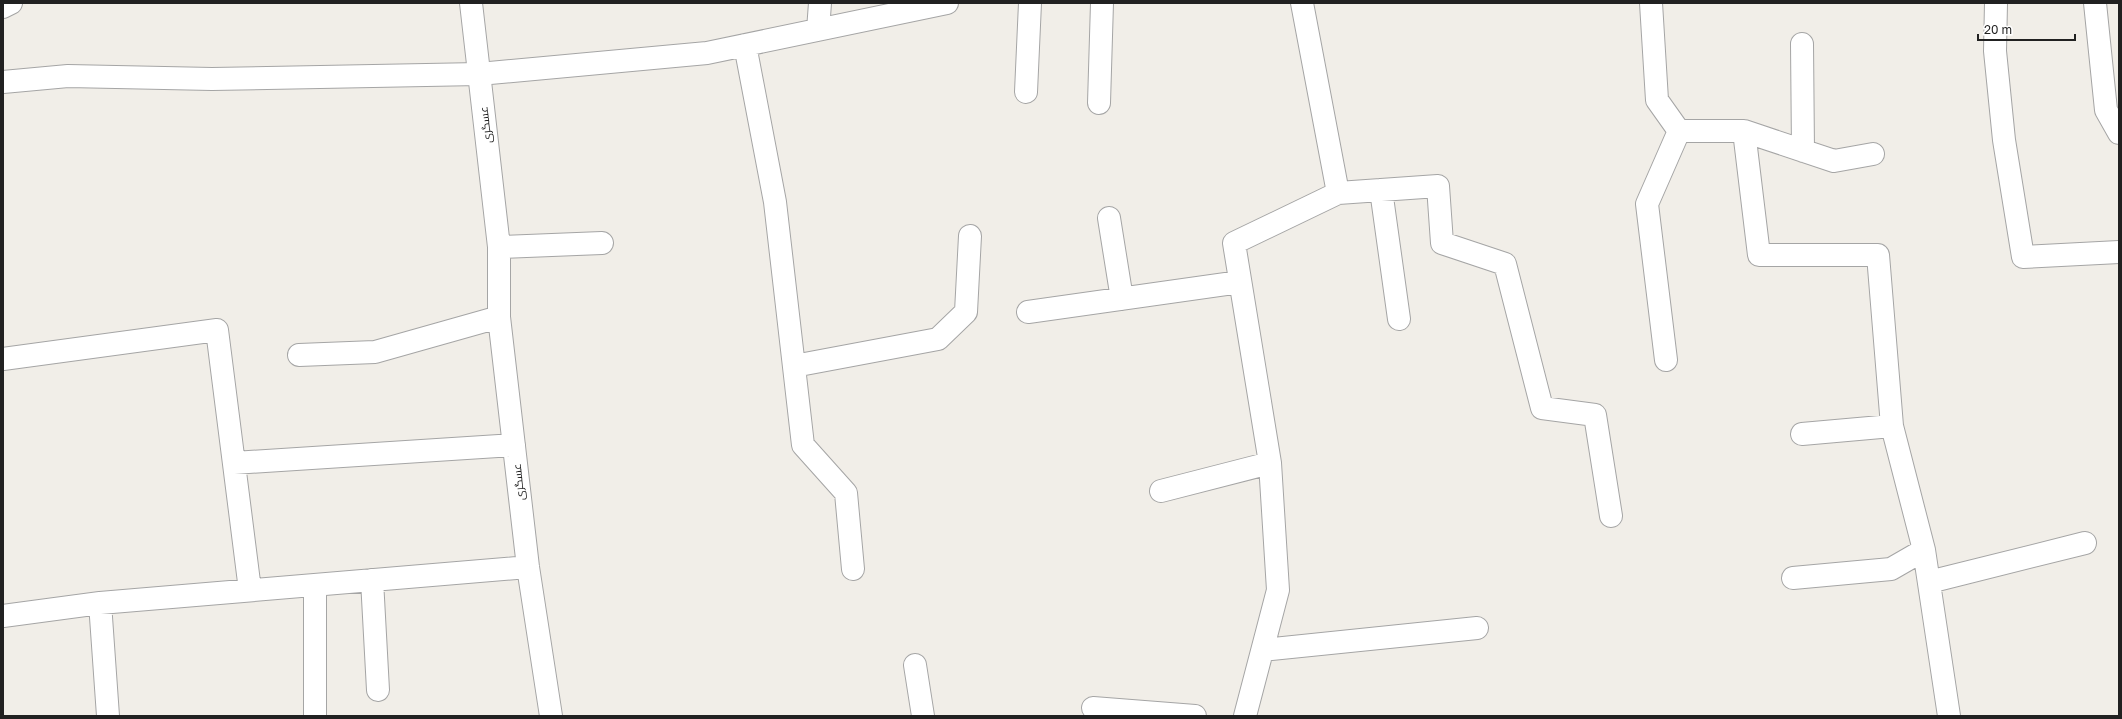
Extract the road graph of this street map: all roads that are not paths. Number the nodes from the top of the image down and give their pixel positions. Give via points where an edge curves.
1 (11, 3) edge
2 (471, 3) edge
3 (820, 3) edge
4 (947, 3) edge
5 (1030, 3) edge
6 (1102, 3) edge
7 (1302, 3) edge
8 (1651, 3) edge
9 (1996, 3) edge
10 (2095, 3) edge
11 (3, 7) edge
12 (818, 30) junction
13 (1802, 44) dead end
14 (745, 45) junction
15 (479, 74) junction
16 (3, 82) edge
17 (1026, 92) dead end
18 (1099, 103) dead end
19 (1679, 131) junction
20 (1744, 131) junction
21 (2119, 133) edge
22 (1803, 151) junction
23 (1873, 154) dead end
24 (1381, 190) junction
25 (1338, 193) junction
26 (1109, 218) dead end
27 (970, 236) dead end
28 (602, 243) dead end
29 (499, 247) junction
30 (2119, 252) edge
31 (1240, 282) junction
32 (1122, 299) junction
33 (1028, 312) dead end
34 (499, 317) junction
35 (1399, 319) dead end
36 (299, 355) dead end
37 (3, 359) edge
38 (1666, 360) dead end
39 (794, 366) junction
40 (1892, 426) junction
41 (1802, 434) dead end
42 (514, 445) junction
43 (234, 463) junction
44 (1270, 463) junction
45 (1162, 491) dead end
46 (1611, 516) dead end
47 (2085, 543) dead end
48 (1924, 550) junction
49 (528, 567) junction
50 (853, 569) dead end
51 (1792, 578) dead end
52 (372, 580) junction
53 (1929, 582) junction
54 (315, 585) junction
55 (250, 590) junction
56 (100, 603) junction
57 (3, 616) edge
58 (1477, 628) dead end
59 (1263, 650) junction
60 (915, 665) dead end
61 (378, 690) dead end
62 (1092, 708) dead end
63 (108, 716) edge
64 (315, 716) edge
65 (551, 716) edge
66 (924, 716) edge
67 (1195, 716) edge
68 (1245, 716) edge
69 (1949, 716) edge

1 - 11 street
2 - 15 street, عسگری
3 - 12 street
4 - 12 street
5 - 17 street
6 - 18 street
7 - 25 street
8 - 19 street via 1657,100
9 - 30 street via 1995,51 2004,140 2023,257
10 - 21 street via 2106,110
12 - 14 street
13 - 22 street
14 - 15 street via 707,53
14 - 39 street via 775,202
15 - 16 street via 212,79 68,76
15 - 29 street, عسگری
19 - 20 street
19 - 38 street via 1647,204
20 - 22 street
20 - 40 street via 1759,255 1878,255
22 - 23 street via 1834,161
24 - 25 street
24 - 35 street
24 - 46 street via 1438,186 1442,243 1505,264 1542,408 1595,415
25 - 31 street via 1234,243
26 - 32 street
27 - 39 street via 966,312 938,339
28 - 29 street
29 - 34 street, عسگری
31 - 32 street
31 - 44 street
32 - 33 street
34 - 36 street via 375,352
34 - 42 street, عسگری
37 - 43 street via 217,330
39 - 50 street via 803,445 846,493
40 - 41 street
40 - 48 street
42 - 43 street
42 - 49 street, عسگری
43 - 55 street
44 - 45 street
44 - 59 street via 1278,590
47 - 53 street
48 - 51 street via 1892,569
48 - 53 street
49 - 52 street
49 - 65 street, عسگری
52 - 54 street
52 - 61 street
53 - 69 street
54 - 55 street
54 - 64 street
55 - 56 street
56 - 57 street
56 - 63 street
58 - 59 street
59 - 68 street
60 - 66 street
62 - 67 street

